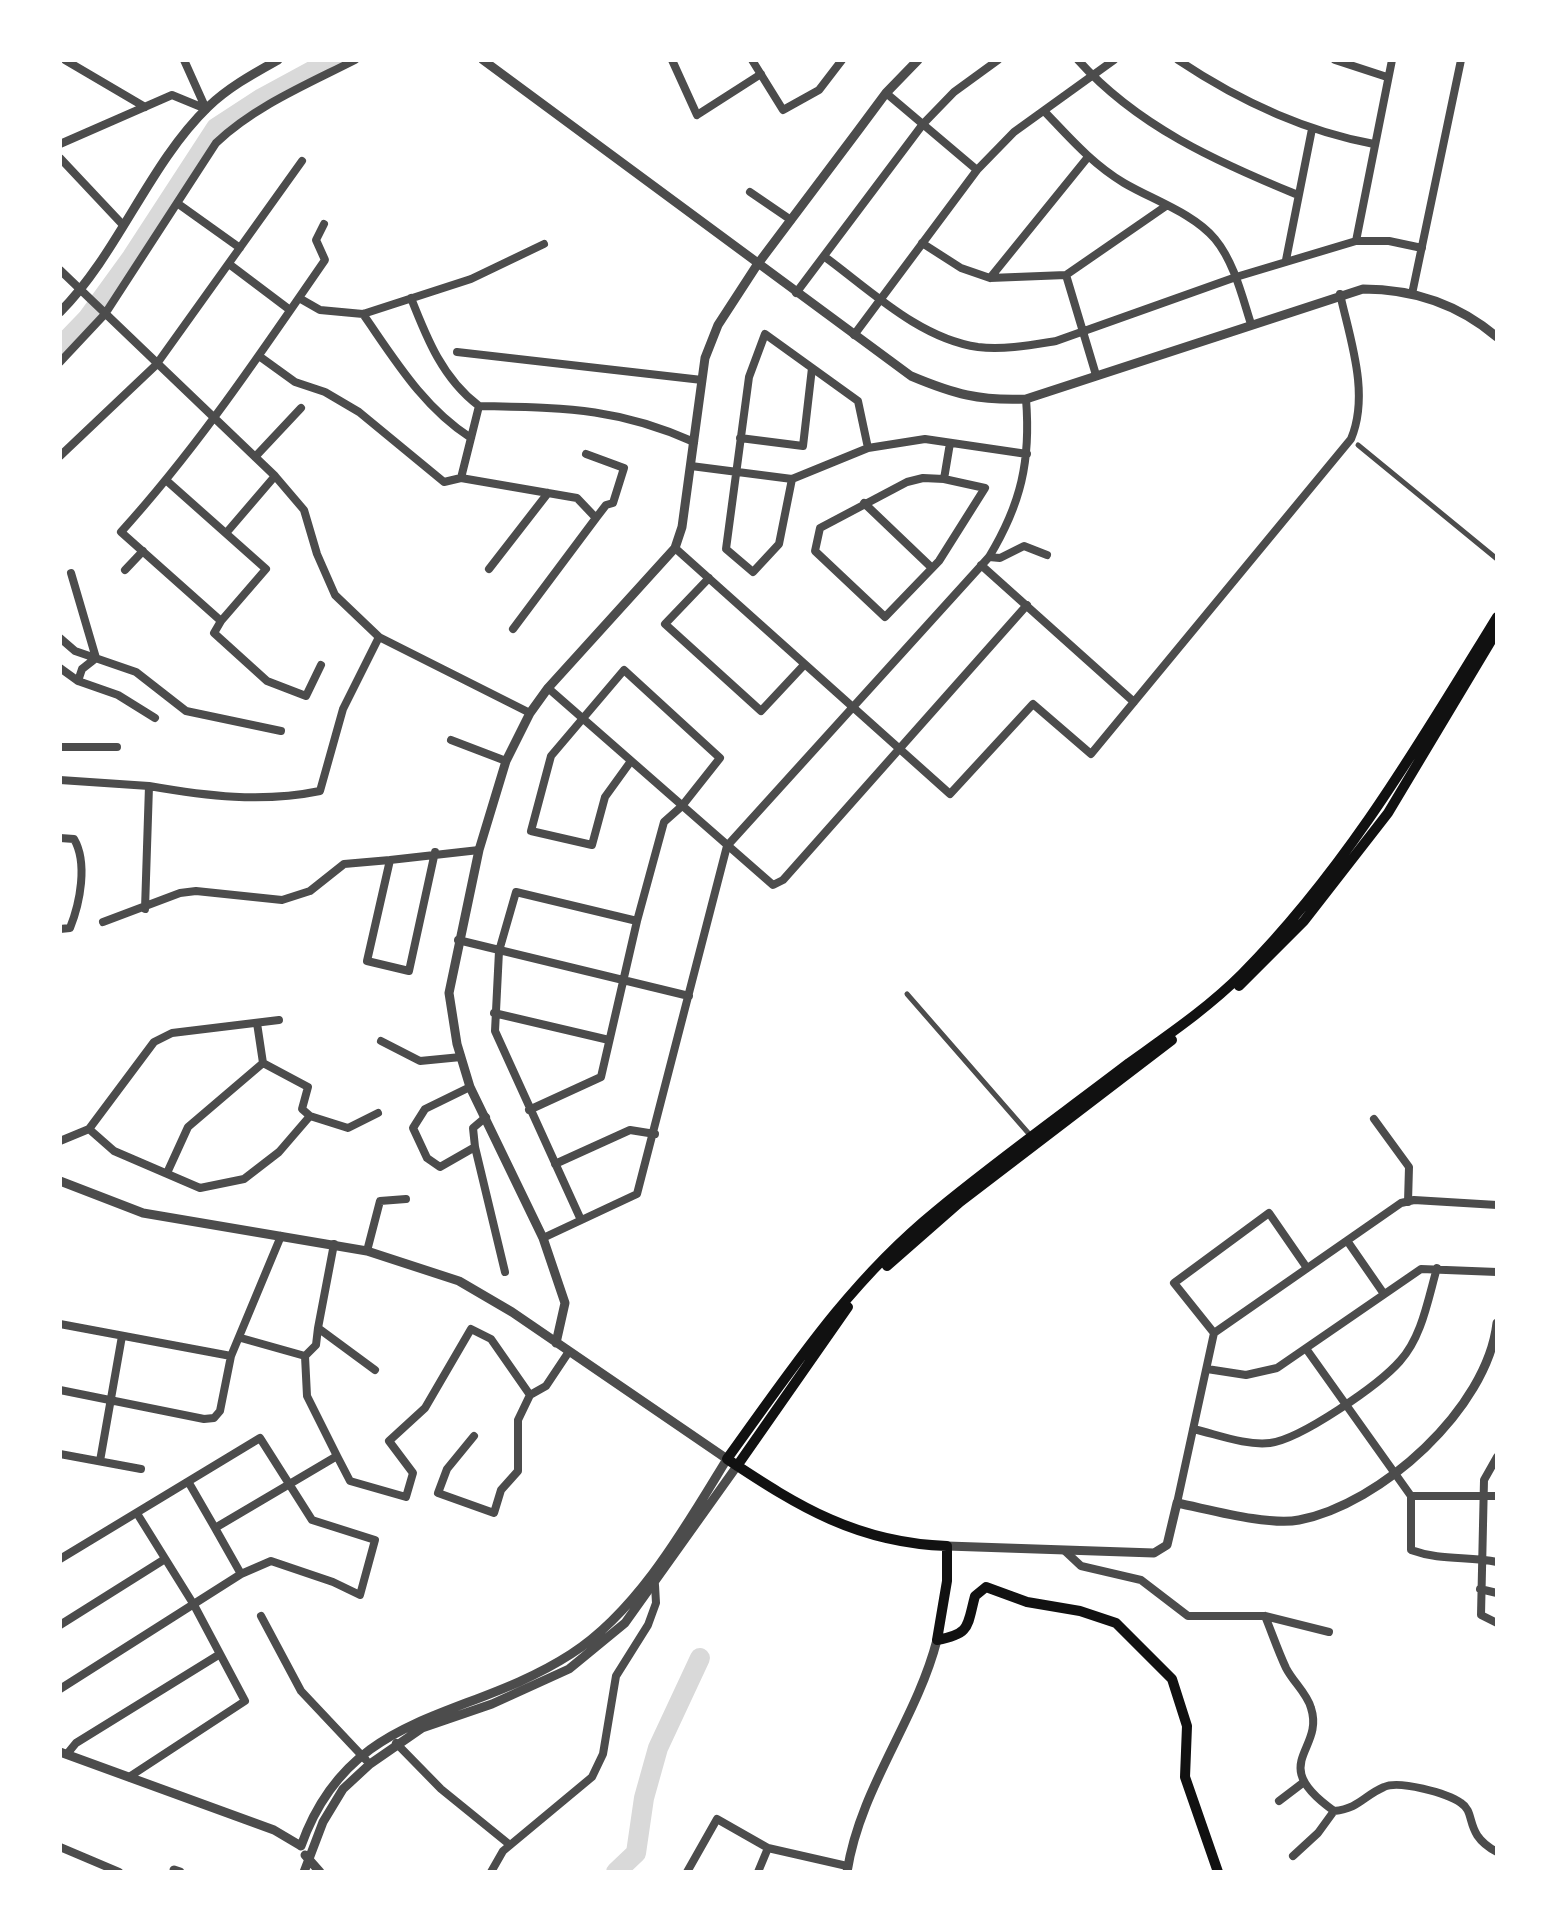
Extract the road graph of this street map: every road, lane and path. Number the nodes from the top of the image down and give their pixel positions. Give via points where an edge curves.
1 (65, 60) edge
2 (184, 60) edge
3 (278, 60) edge
4 (355, 60) edge
5 (482, 60) edge
6 (672, 60) edge
7 (752, 60) edge
8 (842, 60) edge
9 (918, 60) edge
10 (998, 60) edge
11 (1078, 60) edge
12 (1114, 60) edge
13 (1178, 60) edge
14 (1335, 60) edge
15 (1392, 60) edge
16 (1461, 60) edge
17 (60, 73) edge
18 (761, 74) junction
19 (1093, 77) junction
20 (1387, 77) junction
21 (886, 93) junction
22 (145, 107) junction
23 (206, 109) junction
24 (1044, 111) junction
25 (923, 124) junction
26 (1312, 129) junction
27 (60, 144) edge
28 (1374, 144) junction
29 (60, 158) edge
30 (1088, 158) junction
31 (302, 161) dead end
32 (976, 170) junction
33 (750, 192) dead end
34 (1298, 194) junction
35 (177, 203) junction
36 (1166, 206) junction
37 (792, 220) junction
38 (324, 224) dead end
39 (123, 226) junction
40 (1356, 240) junction
41 (544, 244) dead end
42 (922, 244) junction
43 (240, 248) junction
44 (1422, 248) junction
45 (825, 257) junction
46 (1286, 260) junction
47 (229, 264) junction
48 (757, 265) junction
49 (60, 270) edge
50 (1066, 275) junction
51 (1236, 277) junction
52 (990, 278) junction
53 (82, 290) junction
54 (796, 293) junction
55 (1340, 294) junction
56 (1412, 294) junction
57 (299, 298) junction
58 (412, 298) junction
59 (882, 299) junction
60 (290, 310) junction
61 (60, 312) edge
62 (103, 312) junction
63 (363, 314) junction
64 (1251, 324) junction
65 (1083, 331) junction
66 (854, 335) junction
67 (1497, 337) edge
68 (457, 352) dead end
69 (258, 356) junction
70 (60, 362) edge
71 (156, 365) junction
72 (812, 368) junction
73 (1096, 375) junction
74 (702, 380) junction
75 (1026, 399) junction
76 (479, 406) junction
77 (300, 408) dead end
78 (214, 420) junction
79 (471, 438) junction
80 (740, 438) junction
81 (694, 442) junction
82 (950, 443) junction
83 (1358, 445) dead end
84 (868, 448) junction
85 (586, 454) dead end
86 (1027, 454) junction
87 (60, 456) edge
88 (255, 457) junction
89 (691, 466) junction
90 (735, 473) junction
91 (276, 476) junction
92 (461, 478) junction
93 (792, 479) junction
94 (944, 479) junction
95 (168, 481) junction
96 (548, 493) junction
97 (864, 503) junction
98 (596, 518) junction
99 (226, 532) junction
100 (675, 548) junction
101 (142, 551) junction
102 (1047, 555) dead end
103 (989, 557) junction
104 (1497, 559) edge
105 (981, 565) junction
106 (932, 568) junction
107 (489, 569) dead end
108 (126, 570) dead end
109 (71, 572) dead end
110 (709, 578) junction
111 (1027, 605) junction
112 (1497, 616) edge
113 (221, 621) junction
114 (513, 629) dead end
115 (1497, 630) edge
116 (60, 638) edge
117 (379, 638) junction
118 (96, 658) junction
119 (321, 665) dead end
120 (804, 665) junction
121 (60, 668) edge
122 (78, 680) junction
123 (548, 688) junction
124 (1134, 702) junction
125 (852, 708) junction
126 (530, 713) junction
127 (581, 717) junction
128 (155, 718) dead end
129 (281, 731) dead end
130 (450, 740) dead end
131 (60, 746) edge
132 (117, 748) dead end
133 (902, 749) junction
134 (506, 761) junction
135 (631, 761) junction
136 (60, 780) edge
137 (149, 786) junction
138 (682, 806) junction
139 (60, 838) edge
140 (727, 846) junction
141 (479, 850) junction
142 (435, 852) junction
143 (390, 860) junction
144 (145, 909) junction
145 (637, 921) junction
146 (103, 922) dead end
147 (60, 930) edge
148 (458, 940) junction
149 (499, 951) junction
150 (625, 980) junction
151 (908, 994) dead end
152 (689, 996) junction
153 (494, 1013) junction
154 (279, 1020) dead end
155 (257, 1022) junction
156 (609, 1040) junction
157 (382, 1041) dead end
158 (461, 1057) junction
159 (264, 1063) junction
160 (470, 1087) junction
161 (529, 1110) junction
162 (378, 1113) dead end
163 (310, 1116) junction
164 (486, 1117) junction
165 (1374, 1119) dead end
166 (89, 1128) junction
167 (655, 1134) junction
168 (1031, 1137) junction
169 (60, 1140) edge
170 (475, 1147) junction
171 (556, 1164) junction
172 (167, 1173) junction
173 (60, 1181) edge
174 (406, 1198) dead end
175 (1408, 1202) junction
176 (1497, 1205) edge
177 (581, 1220) junction
178 (280, 1236) junction
179 (543, 1238) junction
180 (1348, 1242) junction
181 (334, 1244) junction
182 (367, 1251) junction
183 (1307, 1268) junction
184 (1437, 1268) junction
185 (505, 1272) dead end
186 (1497, 1272) edge
187 (1384, 1294) junction
188 (1497, 1322) edge
189 (60, 1324) edge
190 (318, 1328) junction
191 (1214, 1333) junction
192 (122, 1336) junction
193 (241, 1338) junction
194 (556, 1343) junction
195 (1494, 1348) edge
196 (1307, 1350) junction
197 (568, 1353) junction
198 (231, 1356) junction
199 (306, 1356) junction
200 (1207, 1369) junction
201 (375, 1370) dead end
202 (60, 1390) edge
203 (530, 1396) junction
204 (110, 1400) junction
205 (1347, 1403) junction
206 (1193, 1430) junction
207 (474, 1436) dead end
208 (60, 1454) edge
209 (337, 1456) junction
210 (1497, 1457) edge
211 (100, 1461) junction
212 (732, 1462) junction
213 (142, 1469) dead end
214 (1396, 1471) junction
215 (189, 1483) junction
216 (289, 1483) junction
217 (1484, 1494) junction
218 (1411, 1496) junction
219 (1497, 1496) edge
220 (1176, 1502) junction
221 (138, 1514) junction
222 (1482, 1524) junction
223 (1497, 1526) edge
224 (215, 1528) junction
225 (947, 1546) junction
226 (1064, 1551) junction
227 (60, 1559) edge
228 (165, 1559) junction
229 (1481, 1559) junction
230 (1497, 1562) edge
231 (241, 1574) junction
232 (655, 1585) junction
233 (1480, 1589) junction
234 (1497, 1593) edge
235 (194, 1605) junction
236 (260, 1616) dead end
237 (1265, 1616) junction
238 (1497, 1623) edge
239 (60, 1625) edge
240 (1329, 1632) dead end
241 (937, 1640) junction
242 (220, 1654) junction
243 (60, 1690) edge
244 (393, 1740) junction
245 (63, 1753) edge
246 (361, 1755) junction
247 (370, 1764) junction
248 (129, 1777) junction
249 (1304, 1782) junction
250 (1279, 1802) dead end
251 (1334, 1811) junction
252 (510, 1845) junction
253 (301, 1846) junction
254 (60, 1847) edge
255 (768, 1848) junction
256 (1497, 1852) edge
257 (1293, 1856) dead end
258 (308, 1859) junction
259 (847, 1869) edge
260 (120, 1872) edge
261 (304, 1872) edge
262 (320, 1872) edge
263 (491, 1872) edge
264 (687, 1872) edge
265 (758, 1872) edge
266 (1218, 1872) edge

1 - 17 street
1 - 22 street
2 - 23 street
3 - 23 street
4 - 35 street via 229,131
5 - 48 street
6 - 18 street via 697,114
7 - 18 street
8 - 18 street via 819,90 783,110
9 - 21 street
10 - 25 street
11 - 19 street
12 - 19 street
13 - 26 street via 1226,91
14 - 20 street
15 - 20 street
16 - 44 street
19 - 24 street
19 - 34 street via 1161,130
20 - 28 street
21 - 25 street
21 - 37 street
22 - 23 street via 172,95
22 - 27 street
23 - 39 street
24 - 30 street
24 - 32 street
25 - 32 street
25 - 45 street
26 - 28 street
26 - 34 street
28 - 40 street
29 - 39 street
30 - 36 street
30 - 52 street
31 - 43 street
32 - 42 street
33 - 37 street
34 - 46 street
35 - 43 street
35 - 62 street
36 - 50 street
36 - 51 street via 1216,239
37 - 48 street
38 - 57 street via 316,240 324,260
39 - 53 street
40 - 44 street
40 - 46 street
41 - 58 street via 472,279
42 - 52 street
42 - 59 street
43 - 47 street
44 - 56 street
45 - 54 street
45 - 59 street
46 - 51 street
47 - 60 street
47 - 71 street
48 - 54 street
48 - 74 street via 718,325
49 - 53 street
50 - 52 street
50 - 65 street
51 - 64 street
51 - 65 street
53 - 61 street
53 - 62 street
54 - 66 street
55 - 56 street
55 - 64 street
55 - 124 street via 1357,370 1351,439
56 - 67 street via 1454,306
57 - 60 street
57 - 63 street via 320,310
58 - 63 street
58 - 76 street via 431,349
59 - 65 street via 926,330 977,347 1024,346
59 - 66 street
60 - 69 street
62 - 70 street
62 - 71 street
63 - 79 street via 416,389 444,421
64 - 73 street
65 - 73 street
66 - 75 street via 911,376 951,393
68 - 74 street
69 - 78 street
69 - 92 street via 359,412 444,482
71 - 78 street
71 - 87 street
72 - 80 street via 802,446
72 - 80 street via 766,334 748,377
72 - 84 street via 858,401
73 - 75 street
74 - 81 street
75 - 86 street
76 - 79 street
76 - 81 street via 609,413
77 - 88 street
78 - 88 street
78 - 95 street
79 - 92 street
80 - 90 street
81 - 89 street
82 - 84 street
82 - 86 street
82 - 94 street
83 - 104 street
84 - 93 street
85 - 98 street via 624,468 614,503
86 - 103 street via 1009,522
88 - 91 street
89 - 90 street
89 - 100 street
90 - 93 street
90 - 93 street via 726,549 752,572 779,544
91 - 99 street
91 - 117 street via 304,510 335,595
92 - 96 street
94 - 97 street via 907,482
94 - 106 street via 985,488
95 - 99 street
95 - 101 street via 121,532
96 - 98 street via 577,498
96 - 107 street
97 - 106 street
97 - 106 street via 820,528 815,551 885,617
98 - 114 street
99 - 113 street via 266,569
100 - 110 street
100 - 123 street
101 - 108 street
101 - 113 street
102 - 103 street via 1024,546
103 - 105 street
105 - 111 street
105 - 125 street
109 - 118 street
110 - 120 street
110 - 120 street via 665,624 761,711
111 - 124 street
111 - 133 street
112 - 168 main road via 1390,791 1330,876 1272,942 1210,1003
113 - 119 street via 214,632 267,681 306,696
115 - 212 main road via 1388,814 1279,950 1216,1007 894,1259 840,1316
116 - 118 street
117 - 126 street
117 - 137 street via 343,709 320,791 222,797
118 - 122 street
118 - 129 street via 136,672 186,711
120 - 125 street
121 - 122 street
122 - 128 street
123 - 126 street
123 - 127 street
124 - 133 street via 1091,754 1032,704 950,794
125 - 133 street
125 - 140 street
126 - 134 street
127 - 135 street
127 - 135 street via 551,756 531,832 592,844 605,797
127 - 138 street via 624,670 720,758
130 - 134 street
131 - 132 street
133 - 140 street via 783,880 773,885
134 - 141 street
135 - 138 street
136 - 137 street
137 - 144 street
138 - 140 street
138 - 145 street via 664,822
139 - 147 street via 74,838 81,851 78,907 70,928
140 - 152 street
141 - 142 street
141 - 148 street
142 - 143 street
142 - 143 street via 409,970 367,961
143 - 144 street via 344,864 310,891 282,900 196,890
144 - 146 street
145 - 149 street via 516,892
145 - 150 street
148 - 149 street
148 - 158 street via 449,993
149 - 150 street
149 - 153 street
150 - 152 street
150 - 156 street
151 - 168 street
152 - 167 street
153 - 156 street
153 - 161 street via 495,1031
154 - 155 street
155 - 159 street
155 - 166 street via 172,1033 154,1042
156 - 161 street via 601,1077
157 - 158 street via 420,1061
158 - 160 street
159 - 163 street via 308,1087 302,1108
159 - 172 street via 188,1127
160 - 164 street
160 - 170 street via 425,1109 414,1128 440,1167
161 - 171 street
162 - 163 street via 348,1128
163 - 172 street via 279,1152 244,1178 200,1188
164 - 170 street via 473,1128
164 - 179 street
165 - 175 street via 1409,1168
166 - 169 street
166 - 172 street via 114,1151
167 - 171 street via 630,1130
167 - 177 street via 638,1194
168 - 212 main road via 934,1212 834,1311
170 - 185 street
171 - 177 street
173 - 178 street via 143,1213
174 - 182 street via 380,1202
175 - 176 street
175 - 180 street
177 - 179 street
178 - 181 street
178 - 193 street
179 - 194 street via 566,1303
180 - 183 street
180 - 187 street
181 - 182 street
181 - 190 street
182 - 194 street via 458,1281
183 - 191 street
183 - 191 street via 1269,1213 1174,1283
184 - 186 street
184 - 187 street via 1422,1269
184 - 205 street via 1419,1330 1400,1361
187 - 196 street
188 - 195 street
189 - 192 street
190 - 199 street
190 - 201 street
191 - 200 street
192 - 198 street
192 - 204 street
193 - 198 street
193 - 199 street
194 - 197 street
195 - 214 street via 1438,1436
196 - 200 street via 1277,1368 1246,1375
196 - 205 street
197 - 203 street via 546,1386
197 - 212 street
198 - 204 street via 214,1418
199 - 209 street via 307,1396
200 - 206 street
202 - 204 street
203 - 207 street via 518,1420 518,1471 501,1490 494,1513 438,1493 447,1469
203 - 209 street via 491,1339 471,1329 425,1408 390,1441 413,1473 406,1496 350,1481
204 - 211 street
205 - 206 street via 1299,1434 1268,1443
205 - 214 street
206 - 220 street
208 - 211 street
209 - 216 street
210 - 217 street
211 - 213 street
212 - 225 main road via 849,1529
212 - 232 street
212 - 244 street via 619,1616 526,1680 417,1720
214 - 218 street
214 - 220 street via 1338,1509 1295,1521
215 - 216 street via 260,1438
215 - 221 street
215 - 224 street
216 - 224 street
216 - 231 street via 312,1520 375,1540 360,1595 271,1562
217 - 218 street
217 - 219 street
217 - 222 street
218 - 229 street via 1410,1550
220 - 226 street via 1168,1545 1154,1553
221 - 227 street
221 - 228 street
222 - 223 street
222 - 229 street
224 - 231 street
225 - 226 street
225 - 241 main road
226 - 237 street via 1081,1566 1141,1580 1188,1616
228 - 235 street
228 - 239 street
229 - 230 street
229 - 233 street
231 - 235 street
232 - 244 street via 626,1623 569,1669
232 - 252 street via 648,1625 616,1676 603,1754 592,1777
233 - 234 street
233 - 238 street via 1481,1615
235 - 242 street
235 - 243 street
236 - 246 street via 301,1691
237 - 240 street
237 - 249 street via 1312,1710
241 - 259 street via 926,1680 878,1773
241 - 266 main road via 962,1632 974,1596 986,1588 1092,1614 1125,1630 1172,1680 1181,1701 1185,1776
242 - 245 street
242 - 248 street via 245,1701
244 - 246 street
244 - 247 street
244 - 252 street
245 - 248 street
246 - 247 street
246 - 253 street via 328,1791
247 - 258 street via 343,1788
248 - 253 street
249 - 250 street
249 - 251 street
251 - 256 street via 1353,1809 1382,1788 1410,1786 1462,1803 1474,1836
251 - 257 street
252 - 263 street
253 - 258 street
254 - 260 street
255 - 259 street
255 - 264 street via 717,1819
255 - 265 street
258 - 261 street
258 - 262 street

